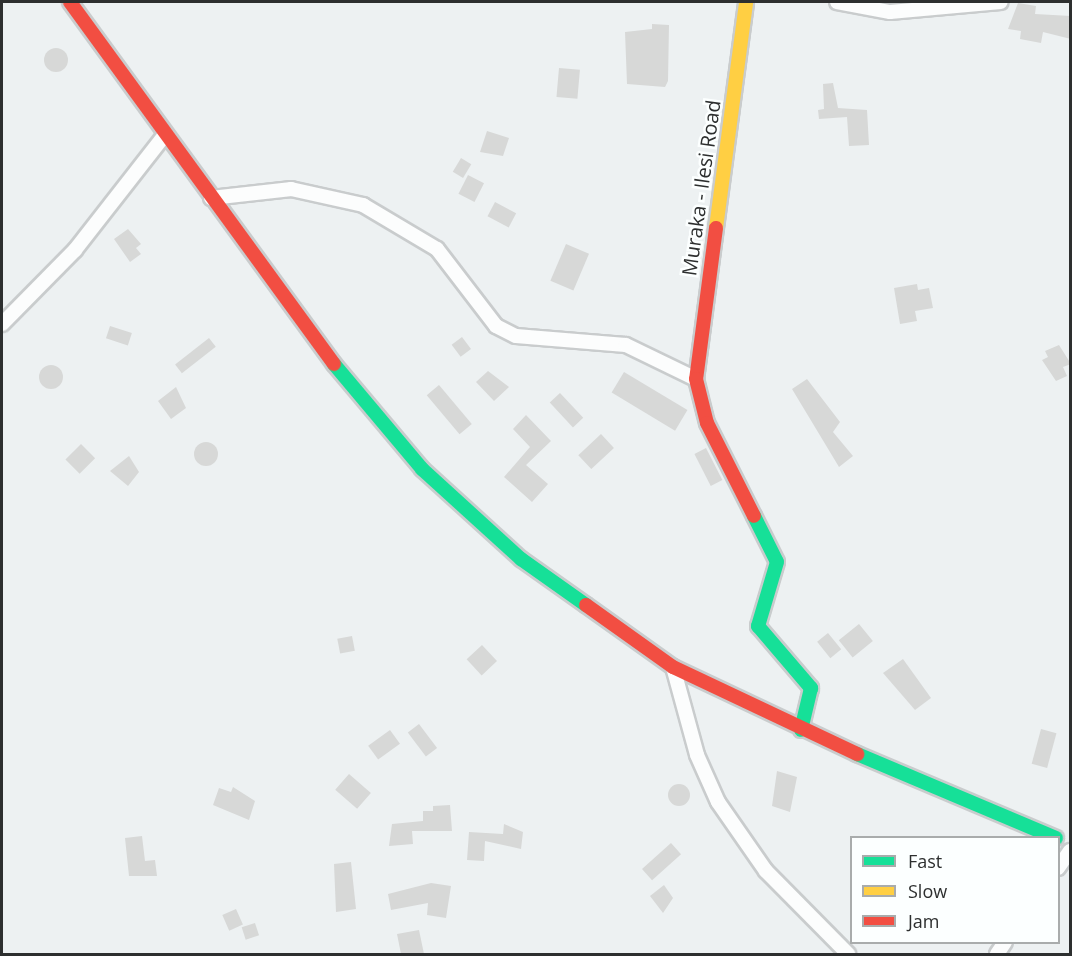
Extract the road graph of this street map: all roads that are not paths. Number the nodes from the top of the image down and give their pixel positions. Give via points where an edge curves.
1 (70, 2) edge
2 (746, 2) edge
3 (837, 2) edge
4 (1001, 2) edge
5 (165, 135) junction
6 (211, 198) junction
7 (2, 324) edge
8 (696, 379) junction
9 (673, 667) junction
10 (801, 730) junction
11 (1052, 836) edge
12 (1071, 851) edge
13 (1060, 867) edge
14 (848, 954) edge

1 - 5 main road
2 - 8 main road, Muraka - Ilesi Road
3 - 4 street via 890,12
5 - 6 main road
5 - 7 street via 75,250
6 - 8 street via 291,189 363,205 437,249 496,326 516,336 626,345
6 - 9 main road via 324,352 423,469 521,559
8 - 10 main road, Muraka - Ilesi Road via 707,423 777,562 757,616 758,626 811,688
9 - 10 main road
9 - 14 street via 697,755 718,802 766,871
10 - 11 main road
12 - 13 street

